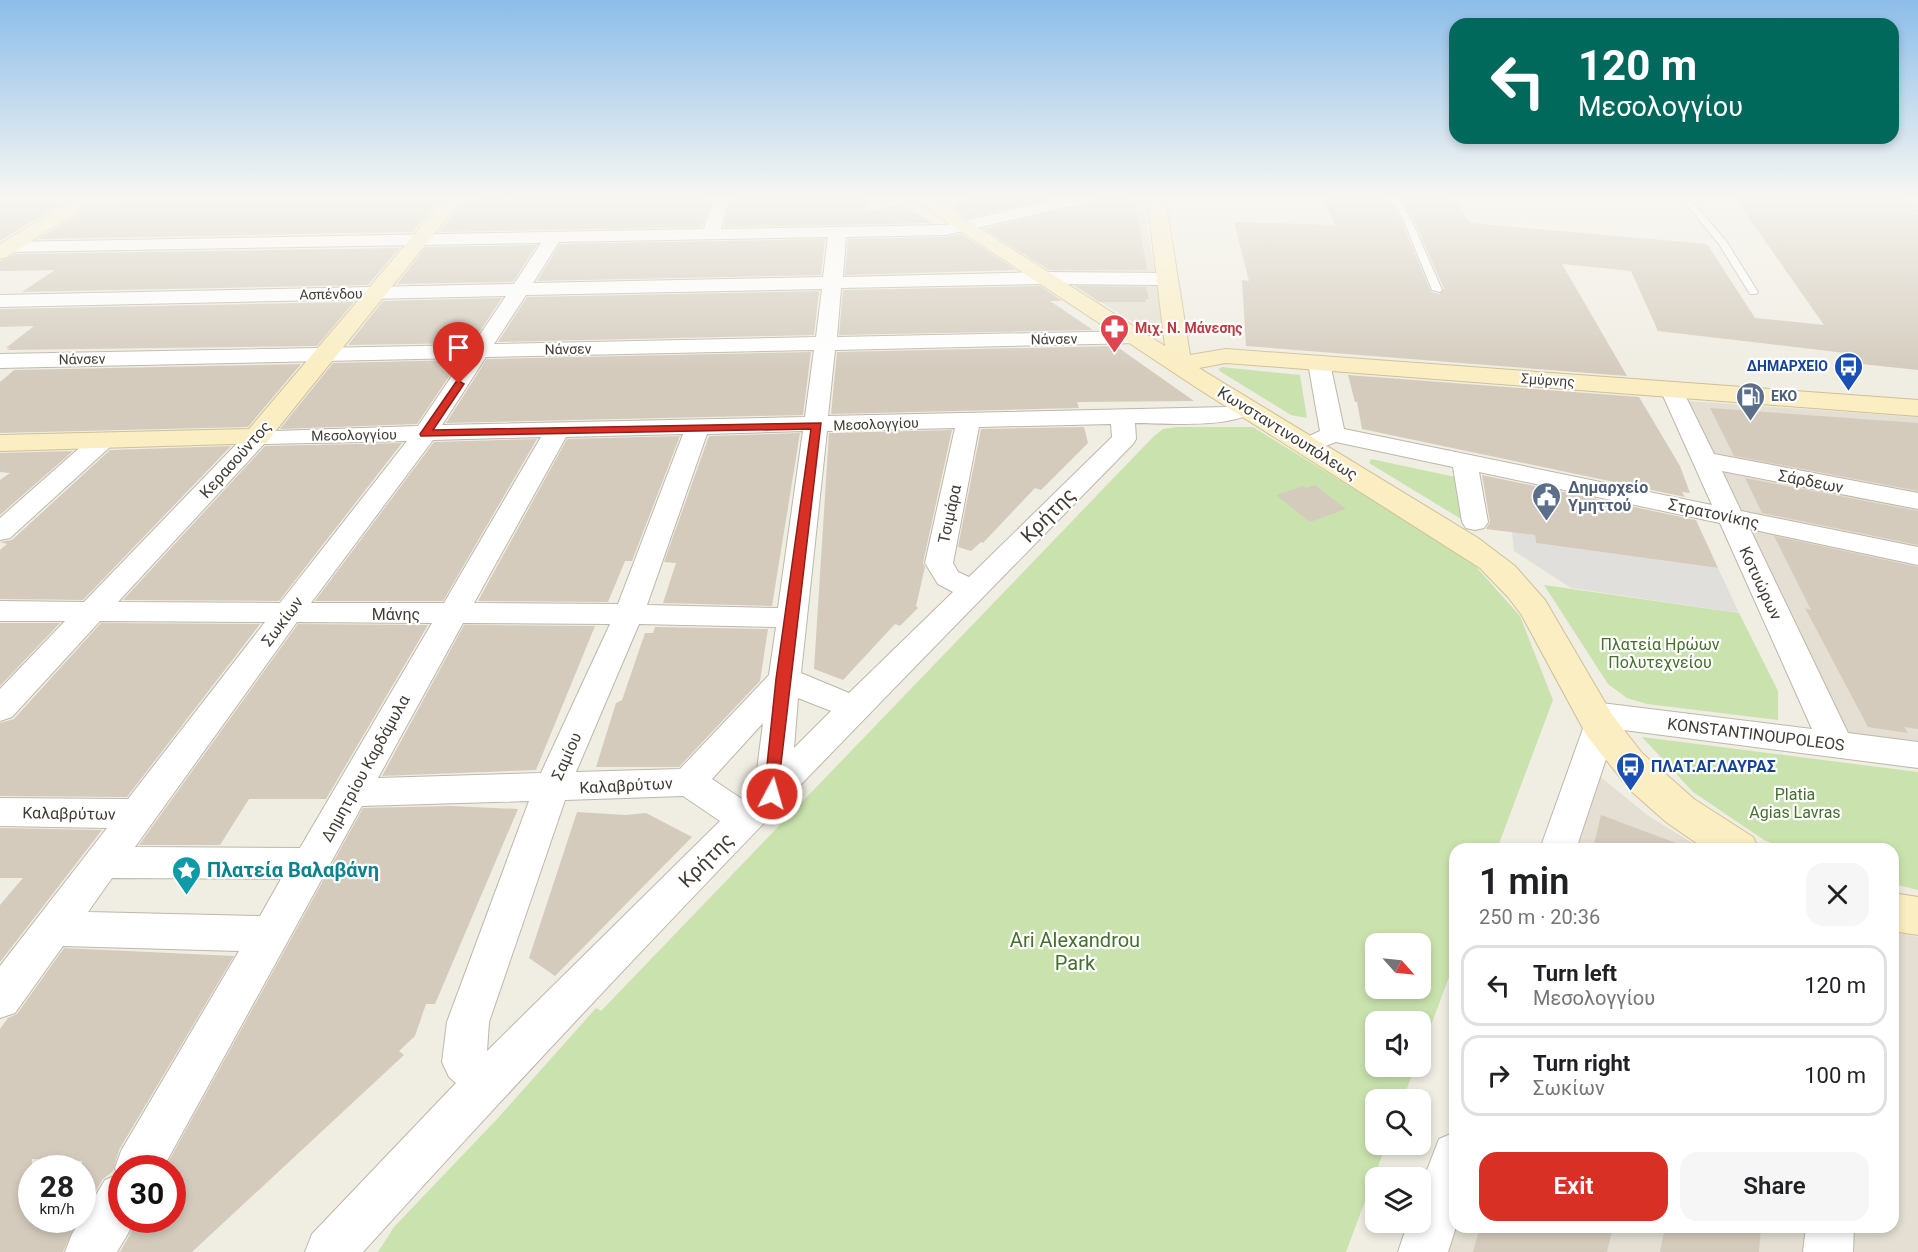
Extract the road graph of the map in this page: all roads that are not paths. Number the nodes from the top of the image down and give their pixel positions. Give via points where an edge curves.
1 (406, 255) edge
2 (543, 255) edge
3 (835, 255) edge
4 (1009, 255) edge
5 (1163, 255) edge
6 (1422, 255) edge
7 (1731, 255) edge
8 (1044, 278) junction
9 (1166, 279) junction
10 (832, 282) junction
11 (522, 289) junction
12 (1437, 290) dead end
13 (1753, 292) dead end
14 (375, 293) junction
15 (0, 301) edge
16 (1136, 338) junction
17 (826, 344) junction
18 (482, 351) junction
19 (325, 354) junction
20 (0, 361) edge
21 (1319, 363) junction
22 (1179, 364) junction
23 (1671, 389) junction
24 (1246, 407) junction
25 (1918, 408) edge
26 (1123, 417) junction
27 (968, 421) junction
28 (817, 425) junction
29 (697, 428) junction
30 (557, 430) junction
31 (425, 434) junction
32 (257, 437) junction
33 (1321, 440) junction
34 (102, 441) junction
35 (0, 444) edge
36 (1704, 460) junction
37 (1465, 462) junction
38 (1918, 501) edge
39 (1729, 516) junction
40 (1475, 522) dead end
41 (0, 532) edge
42 (1918, 556) edge
43 (972, 590) junction
44 (94, 610) junction
45 (0, 611) edge
46 (287, 614) junction
47 (451, 614) junction
48 (629, 614) junction
49 (791, 618) junction
50 (784, 679) junction
51 (854, 708) junction
52 (0, 709) edge
53 (1596, 720) junction
54 (1836, 744) junction
55 (1918, 755) edge
56 (689, 782) junction
57 (551, 789) junction
58 (352, 793) junction
59 (772, 794) junction
60 (0, 812) edge
61 (139, 814) junction
62 (746, 820) junction
63 (1560, 843) edge
64 (1728, 843) edge
65 (103, 862) junction
66 (312, 864) junction
67 (1899, 913) edge
68 (1918, 916) edge
69 (54, 928) junction
70 (272, 934) junction
71 (0, 999) edge
72 (487, 1082) junction
73 (145, 1155) edge
74 (1449, 1173) edge
75 (108, 1221) edge
76 (1830, 1233) edge
77 (90, 1252) edge
78 (330, 1252) edge
79 (1423, 1252) edge
80 (1828, 1252) edge

1 - 14 street, Κερασούντος
2 - 11 street, Σωκίων
3 - 10 street
4 - 8 street, Κωνσταντινουπόλεως
5 - 9 street
6 - 12 lane
7 - 13 lane
8 - 9 street, Ασπένδου
8 - 10 street, Ασπένδου
8 - 16 street, Κωνσταντινουπόλεως
9 - 22 street
10 - 11 street, Ασπένδου
10 - 17 street
11 - 14 street, Ασπένδου
11 - 18 street, Σωκίων
14 - 15 street, Ασπένδου
14 - 19 street, Κερασούντος
16 - 17 street, Νάνσεν
16 - 22 street, Κωνσταντινουπόλεως
17 - 18 street, Νάνσεν
17 - 28 street
18 - 19 street, Νάνσεν
18 - 31 street, Σωκίων
19 - 20 street, Νάνσεν
19 - 32 street, Κερασούντος
21 - 22 street, Σμύρνης via 1226,356
21 - 23 street, Σμύρνης
21 - 33 street
22 - 24 street, Κωνσταντινουπόλεως
23 - 25 street, Σμύρνης
23 - 36 street, Κοτυώρων
24 - 26 street, Μεσολογγίου via 1233,414
24 - 33 street, Κωνσταντινουπόλεως
26 - 27 street, Μεσολογγίου
26 - 43 street, Κρήτης via 1124,439
27 - 28 street, Μεσολογγίου
27 - 43 street, Τσιμάρα via 939,563 948,578
28 - 29 street, Μεσολογγίου
28 - 49 street
29 - 30 street, Μεσολογγίου
29 - 48 street, Σαμίου
30 - 31 street, Μεσολογγίου
30 - 47 street, Δημητρίου Καρδάμυλα
31 - 32 street, Μεσολογγίου
31 - 46 street, Σωκίων
32 - 34 street, Μεσολογγίου
32 - 44 street, Κερασούντος
33 - 37 street, Στρατονίκης
33 - 53 street, Κωνσταντινουπόλεως via 1503,572 1552,638
34 - 35 street, Μεσολογγίου
34 - 41 street
36 - 38 street, Σάρδεων
36 - 39 street, Κοτυώρων
37 - 39 street, Στρατονίκης
37 - 40 street
39 - 42 street, Στρατονίκης
39 - 54 street, Κοτυώρων
43 - 51 street, Κρήτης
44 - 45 street, Μάνης
44 - 46 street, Μάνης
44 - 52 street, Κερασούντος
46 - 47 street, Μάνης
46 - 61 street, Σωκίων
47 - 48 street, Μάνης
47 - 58 street, Δημητρίου Καρδάμυλα
48 - 49 street, Μάνης
48 - 57 street, Σαμίου
49 - 50 street
50 - 51 street
50 - 56 street
50 - 59 street
51 - 59 street, Κρήτης
53 - 54 street, KONSTANTINOUPOLEOS
53 - 63 street
53 - 64 street, Κωνσταντινουπόλεως via 1628,764 1702,828
54 - 55 street, KONSTANTINOUPOLEOS
56 - 57 street, Καλαβρύτων
56 - 62 street, Καλαβρύτων
57 - 58 street, Καλαβρύτων
57 - 72 street, Σαμίου via 468,1022 464,1062
58 - 66 street, Δημητρίου Καρδάμυλα
59 - 62 street, Κρήτης
60 - 61 street, Καλαβρύτων
61 - 65 street, Σωκίων
62 - 72 street, Κρήτης
65 - 66 street
65 - 69 street, Σωκίων
66 - 70 street, Δημητρίου Καρδάμυλα
67 - 68 street
69 - 70 street
69 - 71 street, Σωκίων
70 - 73 street, Δημητρίου Καρδάμυλα
72 - 78 street, Κρήτης
74 - 79 street
75 - 77 street
76 - 80 street

